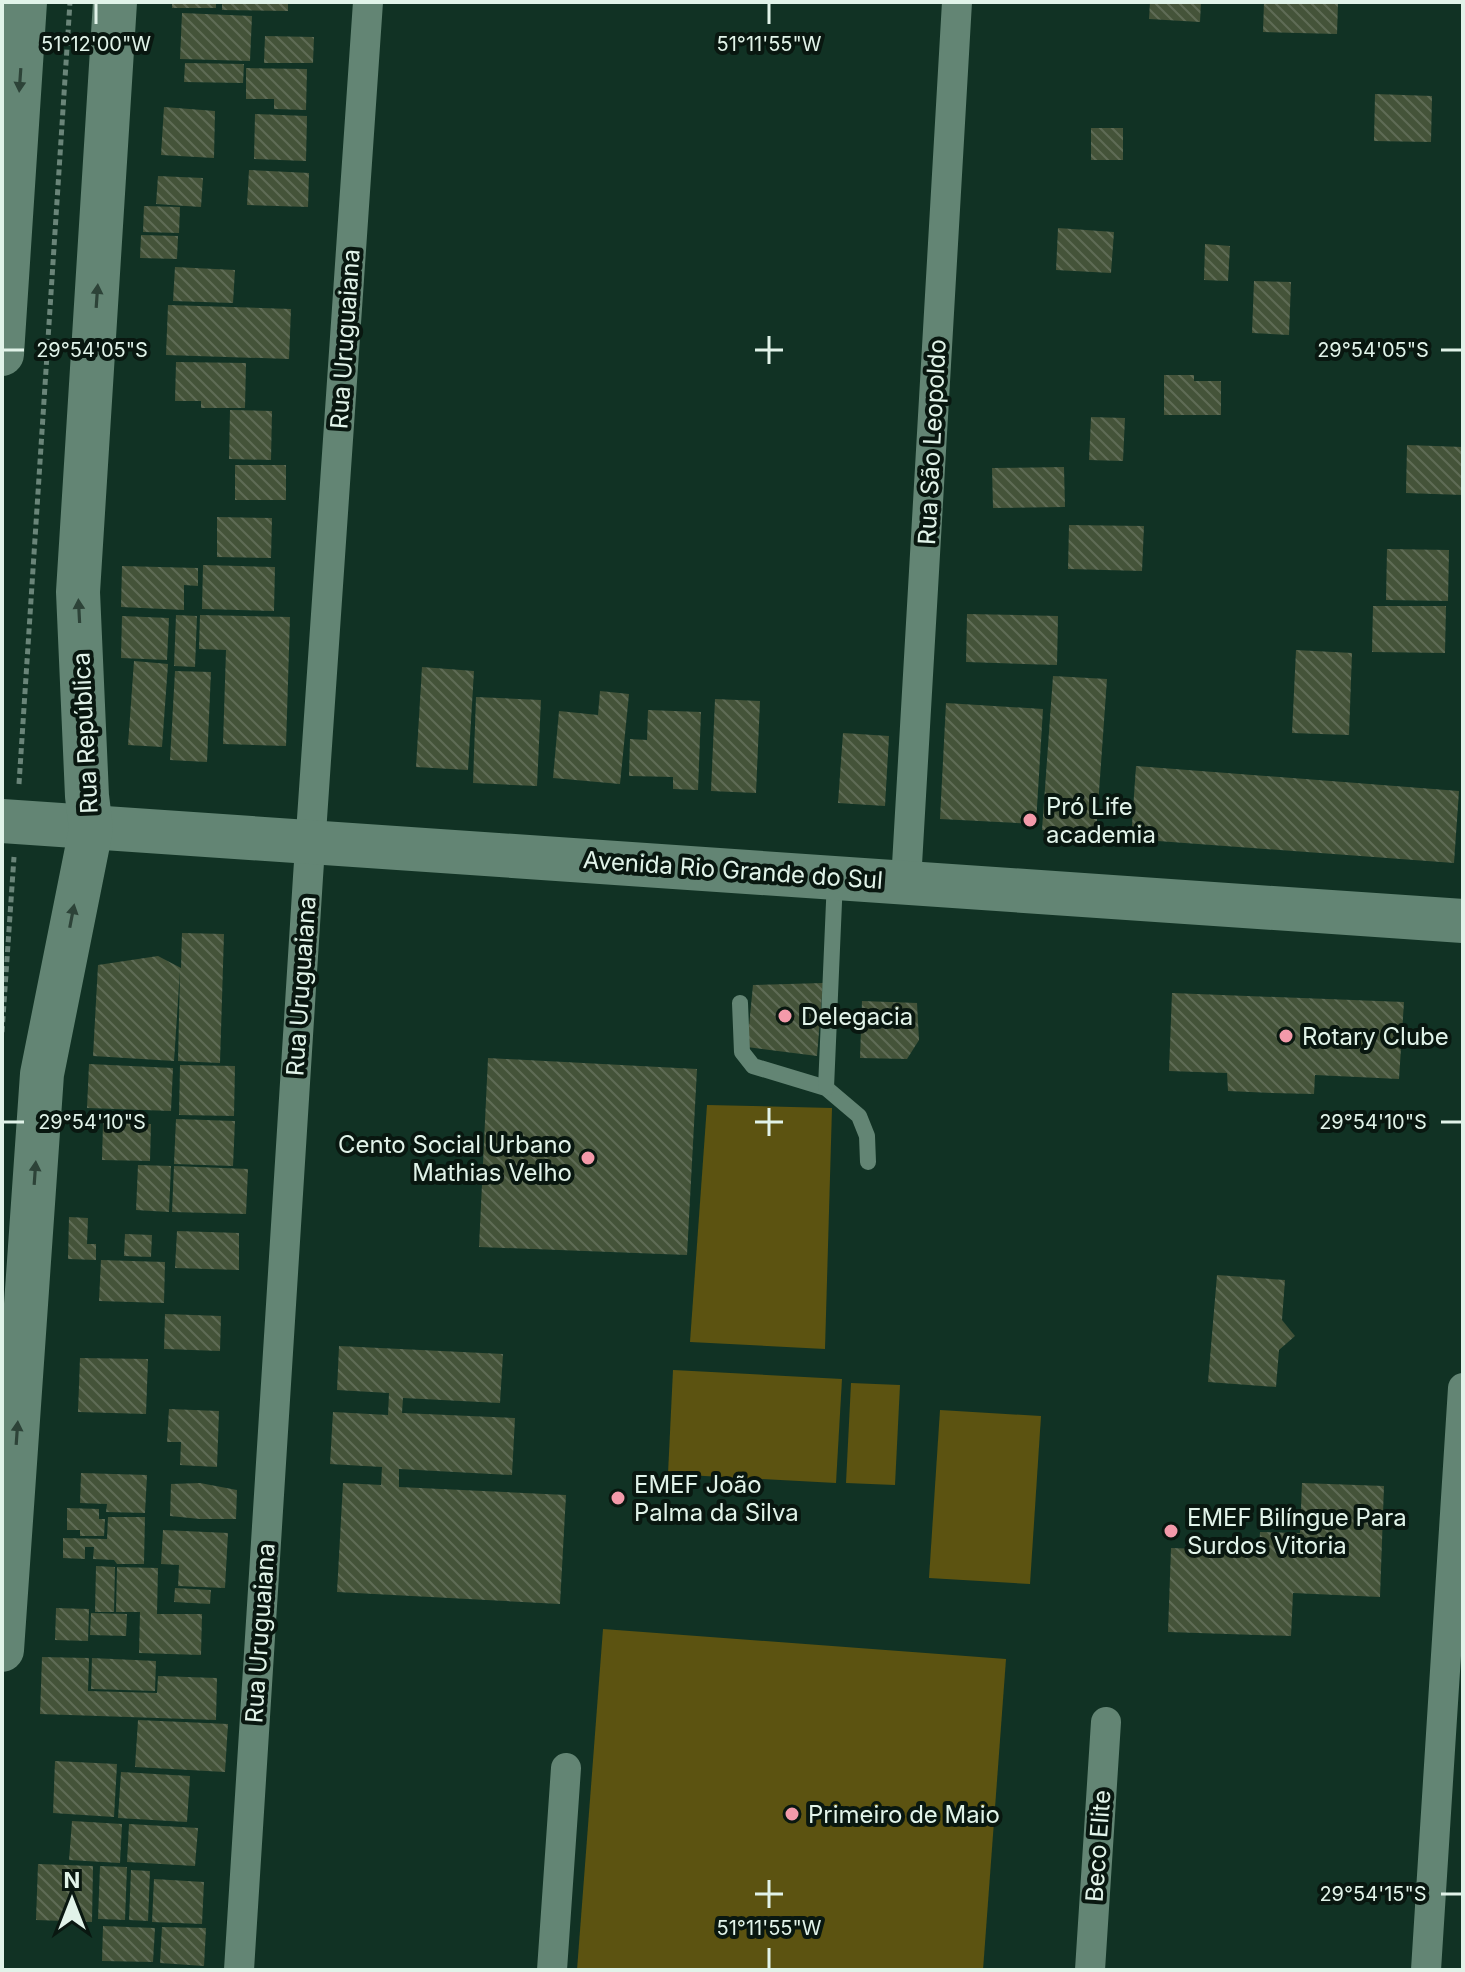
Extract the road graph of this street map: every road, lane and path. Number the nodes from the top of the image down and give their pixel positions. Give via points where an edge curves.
1 (25, 2) edge
2 (70, 2) edge
3 (115, 2) edge
4 (368, 2) edge
5 (957, 2) edge
6 (2, 354) edge
7 (9, 821) edge
8 (91, 829) junction
9 (311, 841) junction
10 (835, 877) junction
11 (906, 882) junction
12 (1463, 921) edge
13 (740, 1003) dead end
14 (2, 1032) edge
15 (826, 1088) junction
16 (868, 1162) dead end
17 (1463, 1388) edge
18 (2, 1650) edge
19 (1106, 1722) dead end
20 (566, 1768) dead end
21 (239, 1970) edge
22 (552, 1970) edge
23 (1090, 1970) edge
24 (1426, 1970) edge

1 -> 6 main road
2 - 7 path
8 -> 3 main road, Rua República via 78,592
4 - 9 street, Rua Uruguaiana
5 - 11 street, Rua São Leopoldo
7 - 8 main road, Avenida Rio Grande do Sul
7 - 14 path
8 - 9 main road, Avenida Rio Grande do Sul
18 -> 8 main road, Rua República via 42,1074
9 - 10 main road, Avenida Rio Grande do Sul
9 - 21 street, Rua Uruguaiana
10 - 11 main road, Avenida Rio Grande do Sul
10 - 15 lane
11 - 12 main road, Avenida Rio Grande do Sul
13 - 15 lane via 742,1052 753,1066
15 - 16 lane via 859,1116 867,1136
17 - 24 street
19 - 23 street, Beco Elite
20 - 22 street

